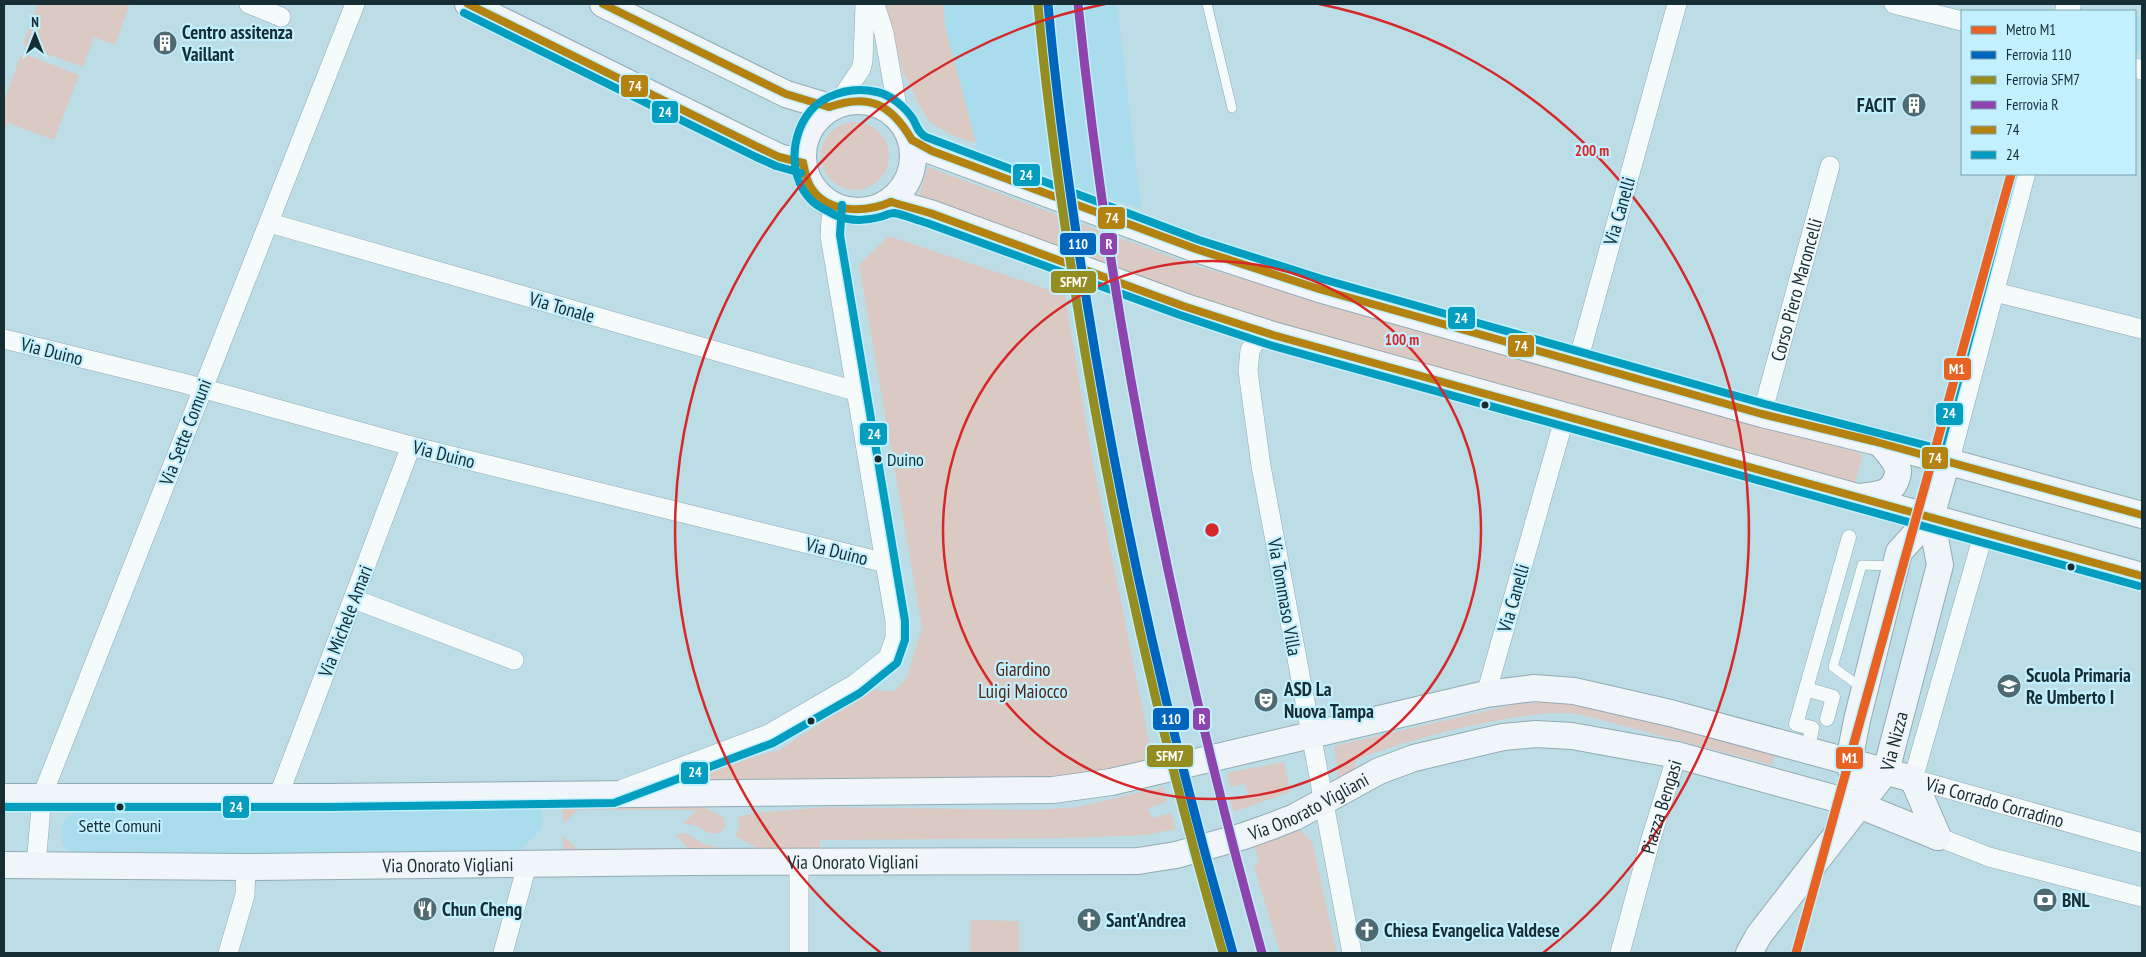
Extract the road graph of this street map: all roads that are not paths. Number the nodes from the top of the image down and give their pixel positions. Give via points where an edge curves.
1 (249, 4) edge
2 (354, 4) edge
3 (468, 4) edge
4 (603, 4) edge
5 (865, 4) edge
6 (876, 4) edge
7 (1206, 4) edge
8 (1677, 4) edge
9 (1894, 4) edge
10 (281, 17) dead end
11 (1961, 22) edge
12 (834, 105) junction
13 (1232, 108) dead end
14 (899, 118) junction
15 (912, 140) junction
16 (803, 163) junction
17 (1830, 166) dead end
18 (2023, 175) edge
19 (892, 202) junction
20 (832, 204) junction
21 (270, 223) junction
22 (1991, 290) junction
23 (2142, 329) edge
24 (1263, 332) junction
25 (4, 339) edge
26 (1578, 361) junction
27 (202, 388) junction
28 (855, 391) junction
29 (1762, 414) junction
30 (1565, 416) junction
31 (1880, 444) junction
32 (412, 446) junction
33 (1946, 461) junction
34 (1857, 497) junction
35 (2142, 515) edge
36 (1931, 517) junction
37 (1984, 532) junction
38 (1849, 537) dead end
39 (886, 563) junction
40 (1896, 566) junction
41 (2142, 576) edge
42 (354, 599) junction
43 (514, 660) dead end
44 (1806, 689) junction
45 (1864, 690) junction
46 (1486, 694) junction
47 (1827, 719) dead end
48 (1310, 736) junction
49 (1810, 738) dead end
50 (1677, 755) junction
51 (1849, 761) junction
52 (1886, 771) junction
53 (1914, 779) junction
54 (612, 793) junction
55 (4, 796) edge
56 (42, 796) junction
57 (278, 797) junction
58 (1322, 803) junction
59 (1860, 805) junction
60 (1895, 820) junction
61 (1938, 837) junction
62 (2142, 842) edge
63 (799, 862) junction
64 (36, 864) junction
65 (527, 864) junction
66 (4, 865) edge
67 (246, 867) junction
68 (2142, 897) edge
69 (228, 953) edge
70 (503, 953) edge
71 (799, 953) edge
72 (1352, 953) edge
73 (1620, 953) edge
74 (1748, 953) edge

1 - 10 street
2 - 21 street, Via Sette Comuni
3 - 16 main road via 760,148
4 - 12 main road via 786,94
5 - 12 street via 864,61
6 - 14 street
7 - 13 lane
8 - 26 street, Via Canelli
9 - 11 street
12 - 14 main road via 846,101 876,102
12 - 16 main road via 817,118 811,128
14 - 15 main road
15 - 19 main road via 912,170
15 - 26 main road via 932,151 1196,249 1319,289
16 - 20 main road via 811,188
17 - 29 street, Corso Piero Maroncelli
18 - 22 street, Via Nizza
19 - 20 main road via 864,210
19 - 24 main road
20 - 28 street via 830,236
21 - 27 street, Via Sette Comuni
21 - 28 street, Via Tonale
22 - 23 street
22 - 33 street, Via Nizza
24 - 30 main road
24 - 48 street, Via Tommaso Villa via 1250,350 1248,371 1261,466
25 - 27 street, Via Duino
26 - 29 main road
27 - 32 street, Via Duino
27 - 56 street, Via Sette Comuni
28 - 39 street
29 - 31 main road
30 - 34 main road
30 - 46 street, Via Canelli
31 - 33 main road
31 - 34 main road via 1897,464 1899,473 1896,481 1892,488 1880,494
32 - 39 street, Via Duino
32 - 42 street, Via Michele Amari
33 - 35 main road
33 - 36 main road, Via Nizza
34 - 36 main road
36 - 37 main road
36 - 40 main road, Via Nizza via 1899,552
36 - 52 main road, Via Nizza via 1940,565
37 - 41 main road
37 - 53 street, Via Nizza
38 - 44 street
39 - 54 street via 895,620 895,638 888,658 855,684 770,734
40 - 45 main road, Via Nizza
40 - 45 lane via 1862,565 1833,666
42 - 43 street
42 - 57 street, Via Michele Amari
44 - 47 street via 1833,697
44 - 49 street via 1796,724 1812,728
45 - 51 main road, Via Nizza
46 - 48 main road
46 - 51 main road via 1534,688 1574,691
48 - 54 main road via 1111,782 1053,790
48 - 58 street, Via Tommaso Villa
50 - 58 main road, Via Onorato Vigliani via 1572,736 1536,734 1503,737 1414,758 1379,771
50 - 59 main road, Piazza Bengasi
50 - 73 street, Piazza Bengasi
51 - 52 main road, Via Corrado Corradino
51 - 59 main road, Via Nizza
52 - 53 main road, Via Corrado Corradino
52 - 59 main road, Via Nizza
53 - 60 main road
53 - 61 main road
53 - 62 street, Via Corrado Corradino
54 - 57 main road
55 - 56 main road
56 - 57 main road
56 - 64 street, Via Sette Comuni
58 - 63 main road, Via Onorato Vigliani via 1244,836 1176,855 1138,861
58 - 72 street, Via Tommaso Villa
59 - 60 main road, Piazza Bengasi
59 - 74 main road
60 - 61 main road, Piazza Bengasi
61 - 68 street via 1989,857
63 - 65 main road, Via Onorato Vigliani
63 - 71 street
64 - 66 main road, Via Onorato Vigliani
64 - 67 main road, Via Onorato Vigliani
65 - 67 main road, Via Onorato Vigliani
65 - 70 street
67 - 69 street via 245,895

